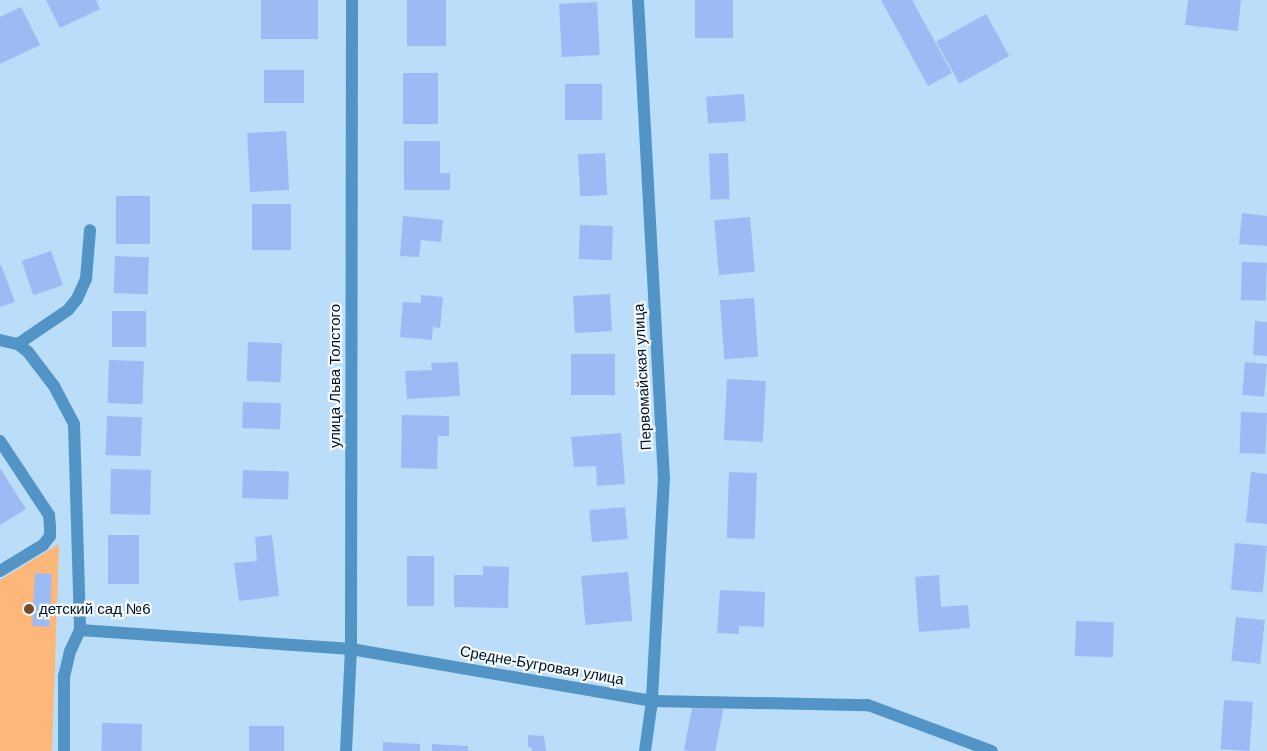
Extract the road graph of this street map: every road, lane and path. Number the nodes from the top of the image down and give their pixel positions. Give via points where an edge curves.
1 (352, 0) edge
2 (638, 0) edge
3 (90, 230) dead end
4 (0, 340) edge
5 (18, 344) junction
6 (0, 441) edge
7 (0, 571) edge
8 (80, 630) junction
9 (351, 649) junction
10 (652, 701) junction
11 (64, 751) edge
12 (346, 751) edge
13 (645, 751) edge
14 (992, 751) edge

1 - 9 street, улица Льва Толстого
2 - 10 street, Первомайская улица via 664,477
3 - 5 street via 86,279 77,299 63,314
4 - 5 street
5 - 8 street via 54,386 74,424
6 - 7 street via 50,515 50,536 43,545
8 - 9 street, Средне-Бугровая улица
8 - 11 street via 70,651 64,676
9 - 10 street, Средне-Бугровая улица
9 - 12 street, улица Льва Толстого
10 - 13 street, Первомайская улица
10 - 14 street, Средне-Бугровая улица via 868,705

